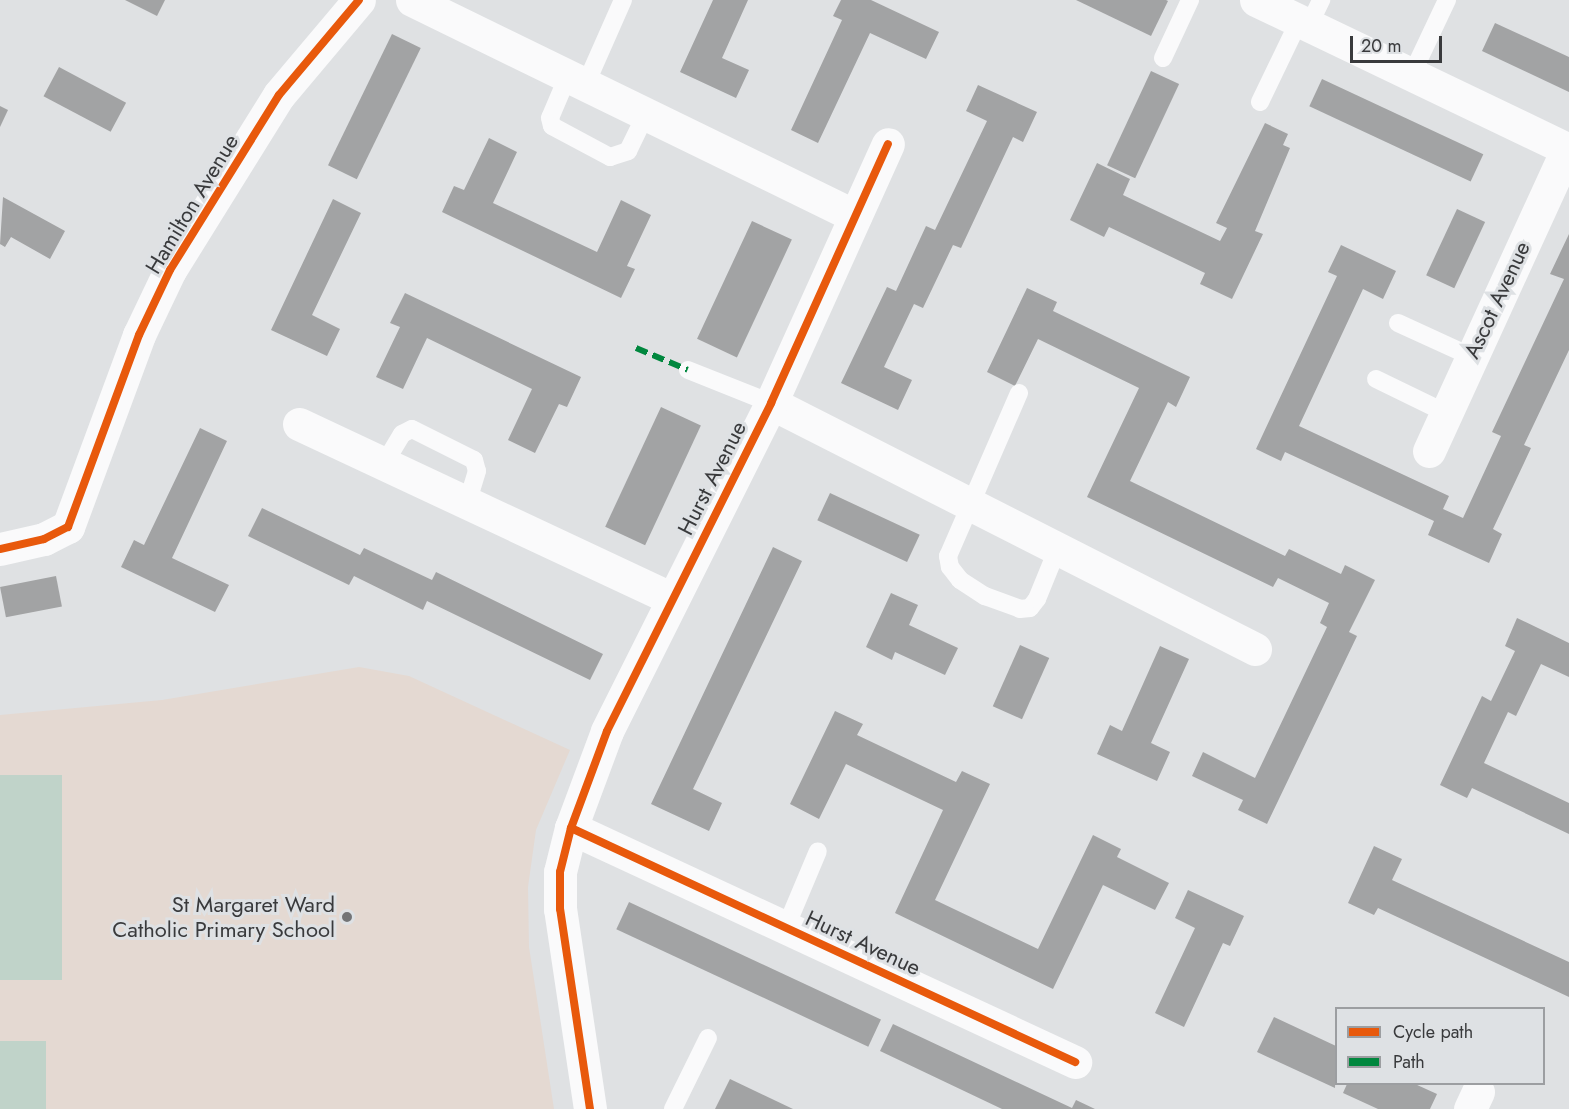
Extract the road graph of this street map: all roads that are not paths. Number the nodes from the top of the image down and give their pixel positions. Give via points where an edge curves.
1 (359, 0) edge
2 (412, 0) edge
3 (622, 0) edge
4 (1190, 0) edge
5 (1256, 0) edge
6 (1448, 0) edge
7 (1310, 15) edge
8 (1163, 58) dead end
9 (1412, 74) junction
10 (576, 82) junction
11 (1260, 102) dead end
12 (646, 114) junction
13 (888, 144) dead end
14 (1568, 149) edge
15 (855, 216) junction
16 (1398, 323) dead end
17 (1470, 357) junction
18 (688, 370) dead end
19 (1376, 379) dead end
20 (1019, 393) dead end
21 (771, 403) junction
22 (1446, 413) junction
23 (299, 424) dead end
24 (1429, 451) dead end
25 (384, 464) junction
26 (467, 503) junction
27 (972, 505) junction
28 (0, 549) edge
29 (1057, 550) junction
30 (671, 598) junction
31 (1255, 650) dead end
32 (571, 828) junction
33 (818, 851) dead end
34 (786, 927) junction
35 (708, 1038) dead end
36 (1075, 1062) dead end
37 (590, 1109) edge
38 (673, 1109) edge

1 - 28 street, Hamilton Avenue via 279,95 170,270 139,335 68,527 44,539
2 - 10 street
3 - 10 lane
4 - 8 lane
5 - 7 street, Ascot Avenue
6 - 9 lane
7 - 9 street, Ascot Avenue
7 - 11 lane
9 - 14 street, Ascot Avenue
10 - 12 street
10 - 12 lane via 550,118 552,126 610,157 628,151
12 - 15 street
13 - 15 street, Hurst Avenue
14 - 17 street, Ascot Avenue
15 - 21 street, Hurst Avenue
16 - 17 lane
17 - 22 street, Ascot Avenue
18 - 21 lane
19 - 22 lane
20 - 27 lane
21 - 27 street, Hurst Avenue
21 - 30 street, Hurst Avenue
22 - 24 street, Ascot Avenue
23 - 25 street
25 - 26 street
25 - 26 lane via 402,435 412,429 474,460 477,471
26 - 30 street
27 - 29 street, Hurst Avenue
27 - 29 lane via 948,556 953,575 985,596 1020,609 1030,608
29 - 31 street, Hurst Avenue
30 - 32 street, Hurst Avenue via 606,731
32 - 34 street, Hurst Avenue
32 - 37 street, Hurst Avenue via 560,872 560,909
33 - 34 lane
34 - 36 street, Hurst Avenue
35 - 38 lane

